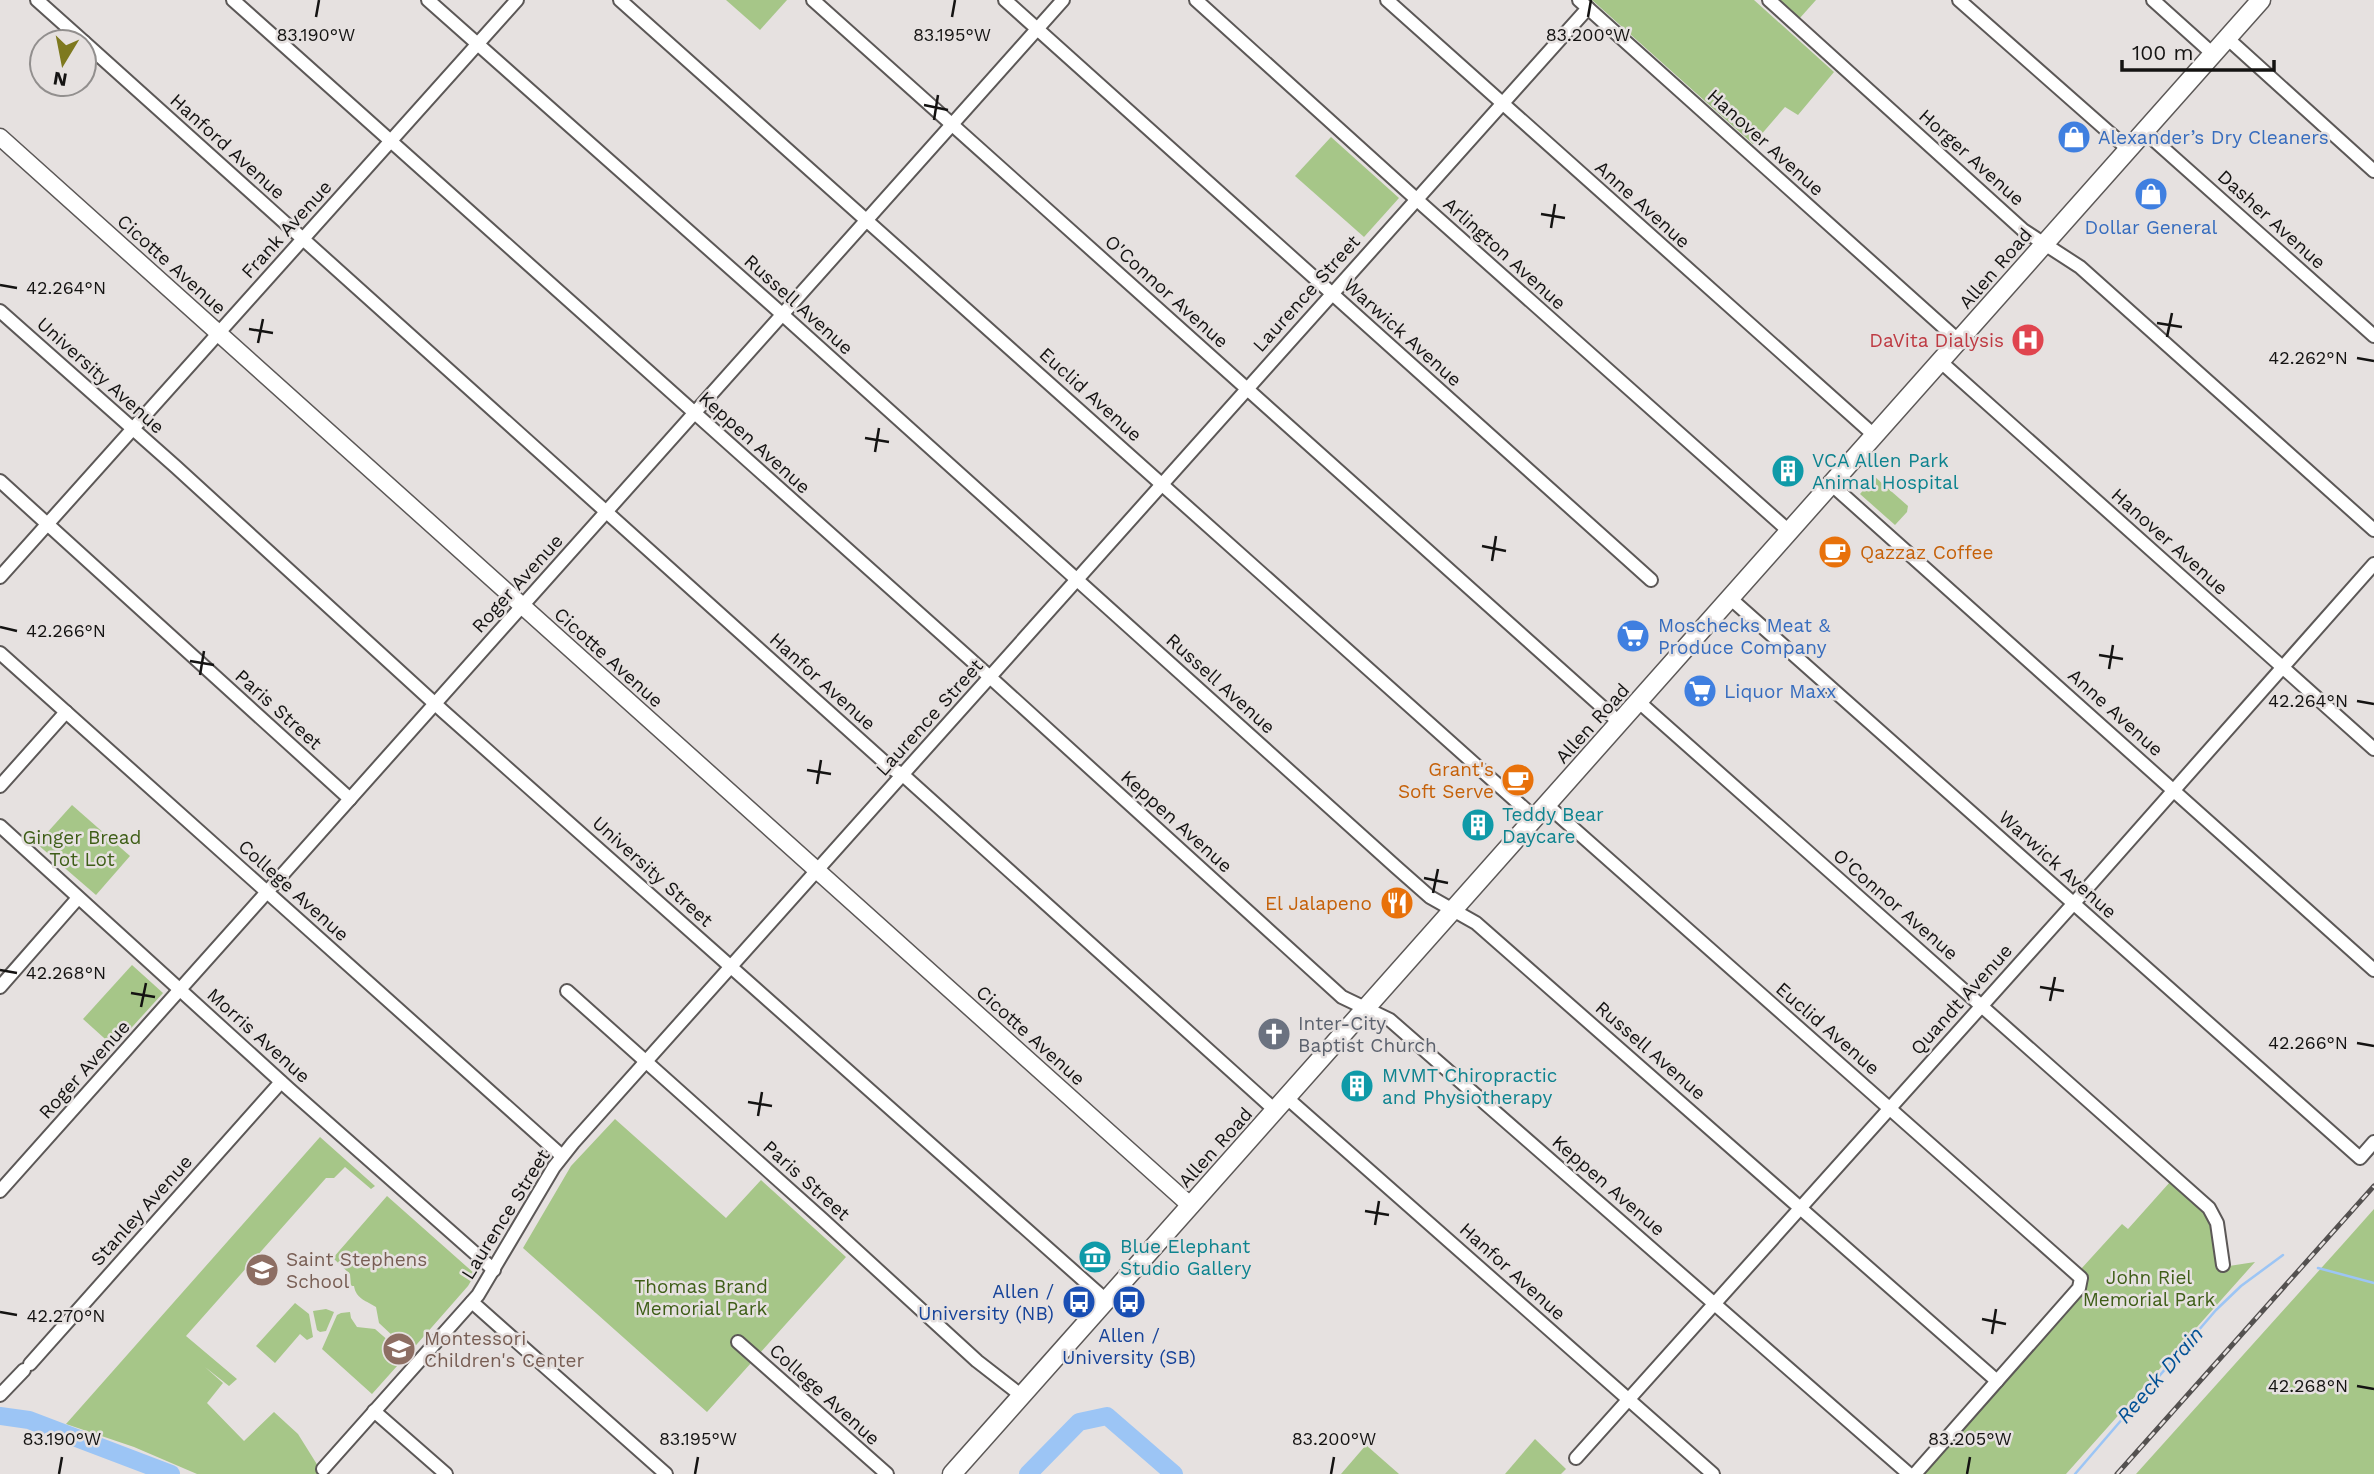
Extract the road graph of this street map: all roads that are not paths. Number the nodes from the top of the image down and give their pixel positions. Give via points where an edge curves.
1 (37, 0) edge
2 (233, 0) edge
3 (428, 0) edge
4 (517, 0) edge
5 (620, 0) edge
6 (813, 0) edge
7 (1005, 0) edge
8 (1063, 0) edge
9 (1196, 0) edge
10 (1387, 0) edge
11 (1769, 0) edge
12 (1959, 0) edge
13 (2153, 0) edge
14 (2261, 0) edge
15 (1583, 4) edge
16 (68, 28) edge
17 (1037, 29) junction
18 (2227, 38) junction
19 (477, 44) junction
20 (98, 55) edge
21 (2214, 55) junction
22 (1502, 104) junction
23 (952, 124) junction
24 (2145, 132) junction
25 (0, 137) edge
26 (390, 141) junction
27 (2129, 150) junction
28 (2374, 171) edge
29 (1416, 199) junction
30 (867, 219) junction
31 (303, 240) junction
32 (2044, 243) junction
33 (346, 278) joint
34 (1332, 293) junction
35 (0, 311) edge
36 (782, 314) junction
37 (217, 333) junction
38 (2374, 336) edge
39 (1959, 341) junction
40 (1941, 362) junction
41 (1247, 388) junction
42 (694, 413) junction
43 (132, 428) junction
44 (1875, 436) junction
45 (176, 467) joint
46 (0, 481) edge
47 (1162, 484) junction
48 (1832, 485) junction
49 (606, 513) junction
50 (48, 524) junction
51 (2374, 530) edge
52 (1790, 532) junction
53 (2374, 564) edge
54 (0, 577) edge
55 (1077, 579) junction
56 (1651, 580) dead end
57 (1731, 598) junction
58 (522, 605) junction
59 (0, 653) edge
60 (2283, 667) junction
61 (990, 677) junction
62 (1639, 702) junction
63 (435, 703) junction
64 (66, 712) junction
65 (1620, 723) junction
66 (2374, 749) edge
67 (903, 775) junction
68 (0, 786) edge
69 (2174, 790) junction
70 (350, 799) junction
71 (1541, 812) junction
72 (0, 826) edge
73 (817, 871) junction
74 (268, 892) junction
75 (78, 898) junction
76 (2074, 903) junction
77 (1453, 911) junction
78 (731, 967) junction
79 (2374, 970) edge
80 (0, 987) edge
81 (181, 989) junction
82 (567, 991) dead end
83 (1981, 1006) junction
84 (1367, 1008) junction
85 (648, 1062) junction
86 (281, 1082) junction
87 (1282, 1104) junction
88 (1889, 1108) junction
89 (2374, 1142) edge
90 (562, 1156) junction
91 (0, 1191) edge
92 (1191, 1206) junction
93 (1801, 1208) junction
94 (2223, 1265) dead end
95 (494, 1270) junction
96 (1107, 1301) junction
97 (472, 1302) junction
98 (1716, 1304) junction
99 (738, 1342) dead end
100 (1997, 1381) junction
101 (0, 1395) edge
102 (1022, 1396) junction
103 (1628, 1400) junction
104 (374, 1411) junction
105 (1576, 1458) dead end
106 (323, 1469) dead end
107 (446, 1474) edge
108 (666, 1474) edge
109 (887, 1474) edge
110 (953, 1474) edge
111 (1713, 1474) edge
112 (1909, 1474) edge
113 (1914, 1474) edge

1 - 16 street, Hanford Avenue
2 - 26 street, Keppen Avenue
3 - 19 street, Russell Avenue
4 - 19 street, Frank Avenue
5 - 30 street, Euclid Avenue
6 - 23 street, O'Connor Avenue
7 - 17 street, Warwick Avenue
8 - 17 street, Roger Avenue
9 - 29 street, Arlington Avenue
10 - 22 street, Anne Avenue
11 - 32 street, Horger Avenue via 2023,230
12 - 27 street
13 - 21 street
14 - 18 main road, Allen Road
15 - 22 street, Laurence Street
15 - 39 street, Hanover Avenue
17 - 23 street, Roger Avenue
17 - 34 street, Warwick Avenue
18 - 21 main road, Allen Road
18 - 28 street
19 - 26 street, Frank Avenue
19 - 36 street, Russell Avenue
20 - 31 street, Hanford Avenue
21 - 24 main road, Allen Road
22 - 29 street, Laurence Street
22 - 44 street, Anne Avenue
23 - 30 street, Roger Avenue
23 - 41 street, O'Connor Avenue
24 - 27 main road, Allen Road
24 - 38 street, Dasher Avenue
25 - 37 street, Cicotte Avenue
26 - 31 street, Frank Avenue
26 - 42 street, Keppen Avenue
27 - 32 main road, Allen Road
29 - 34 street, Laurence Street
29 - 52 street, Arlington Avenue
30 - 36 street, Roger Avenue
30 - 47 street, Euclid Avenue
31 - 33 street, Hanford Avenue
31 - 37 street, Frank Avenue
32 - 39 main road, Allen Road
32 - 51 street, Horger Avenue via 2110,293
33 - 49 street, Hanfor Avenue
34 - 41 street, Laurence Street
34 - 56 street, Warwick Avenue
35 - 43 street, University Avenue
36 - 42 street, Roger Avenue
36 - 55 street, Russell Avenue
37 - 43 street, Frank Avenue
37 - 58 street, Cicotte Avenue
39 - 40 main road, Allen Road
40 - 44 main road, Allen Road
40 - 60 street, Hanover Avenue
41 - 47 street, Laurence Street
41 - 65 street, O'Connor Avenue
42 - 49 street, Roger Avenue
42 - 61 street, Keppen Avenue
43 - 45 street, University Avenue
43 - 50 street, Frank Avenue
44 - 48 main road, Allen Road
45 - 63 street, University Street
46 - 50 street, Paris Street
47 - 55 street, Laurence Street
47 - 71 street, Euclid Avenue
48 - 52 main road, Allen Road
48 - 69 street, Anne Avenue
49 - 58 street, Roger Avenue
49 - 67 street, Hanfor Avenue
50 - 54 street, Frank Avenue
50 - 70 street, Paris Street
52 - 57 main road, Allen Road
53 - 60 street, Quandt Avenue
55 - 61 street, Laurence Street
55 - 77 street, Russell Avenue via 1396,867
57 - 62 main road, Allen Road
57 - 76 street, Warwick Avenue
58 - 63 street, Roger Avenue
58 - 73 street, Cicotte Avenue
59 - 64 street, College Avenue
60 - 66 street, Hanover Avenue
60 - 69 street, Quandt Avenue
61 - 67 street, Laurence Street
61 - 84 street, Keppen Avenue via 1342,997
62 - 65 main road, Allen Road
62 - 83 street, O'Connor Avenue
63 - 70 street, Roger Avenue
63 - 78 street, University Street
64 - 68 street
64 - 74 street, College Avenue
65 - 71 main road, Allen Road
67 - 73 street, Laurence Street
67 - 87 street, Hanfor Avenue
69 - 76 street, Quandt Avenue
69 - 79 street, Anne Avenue
70 - 74 street, Roger Avenue
71 - 77 main road, Allen Road
71 - 88 street, Euclid Avenue
72 - 75 street, Morris Avenue
73 - 78 street, Laurence Street
73 - 92 street, Cicotte Avenue
74 - 81 street, Roger Avenue
74 - 90 street, College Avenue
75 - 80 street
75 - 81 street, Morris Avenue
76 - 83 street, Quandt Avenue
76 - 89 street, Warwick Avenue via 2360,1158
77 - 84 main road, Allen Road
77 - 93 street, Russell Avenue via 1476,923
78 - 85 street, Laurence Street
78 - 96 street, University Street
81 - 86 street, Morris Avenue
81 - 91 street, Roger Avenue
82 - 85 street, Paris Street
83 - 88 street, Quandt Avenue
83 - 94 street, O'Connor Avenue via 2209,1208 2217,1223
84 - 87 main road, Allen Road
84 - 98 street, Keppen Avenue via 1390,1020
85 - 90 street, Laurence Street
85 - 102 street, Paris Street via 977,1361
86 - 95 street, Morris Avenue
86 - 101 street, Stanley Avenue
87 - 92 main road, Allen Road
87 - 103 street, Hanfor Avenue
88 - 93 street, Quandt Avenue
88 - 100 street, Euclid Avenue via 2081,1281 2079,1289
90 - 95 street, Laurence Street
92 - 96 main road, Allen Road
93 - 98 street, Quandt Avenue
93 - 100 street, Russell Avenue
95 - 97 street, Laurence Street
96 - 102 main road, Allen Road
97 - 104 street, Laurence Street
97 - 108 street
98 - 103 street, Quandt Avenue
98 - 112 street, Keppen Avenue
99 - 109 street, College Avenue
100 - 113 street
102 - 110 main road, Allen Road
103 - 105 street, Quandt Avenue
103 - 111 street, Hanfor Avenue
104 - 106 street, Laurence Street
104 - 107 street

